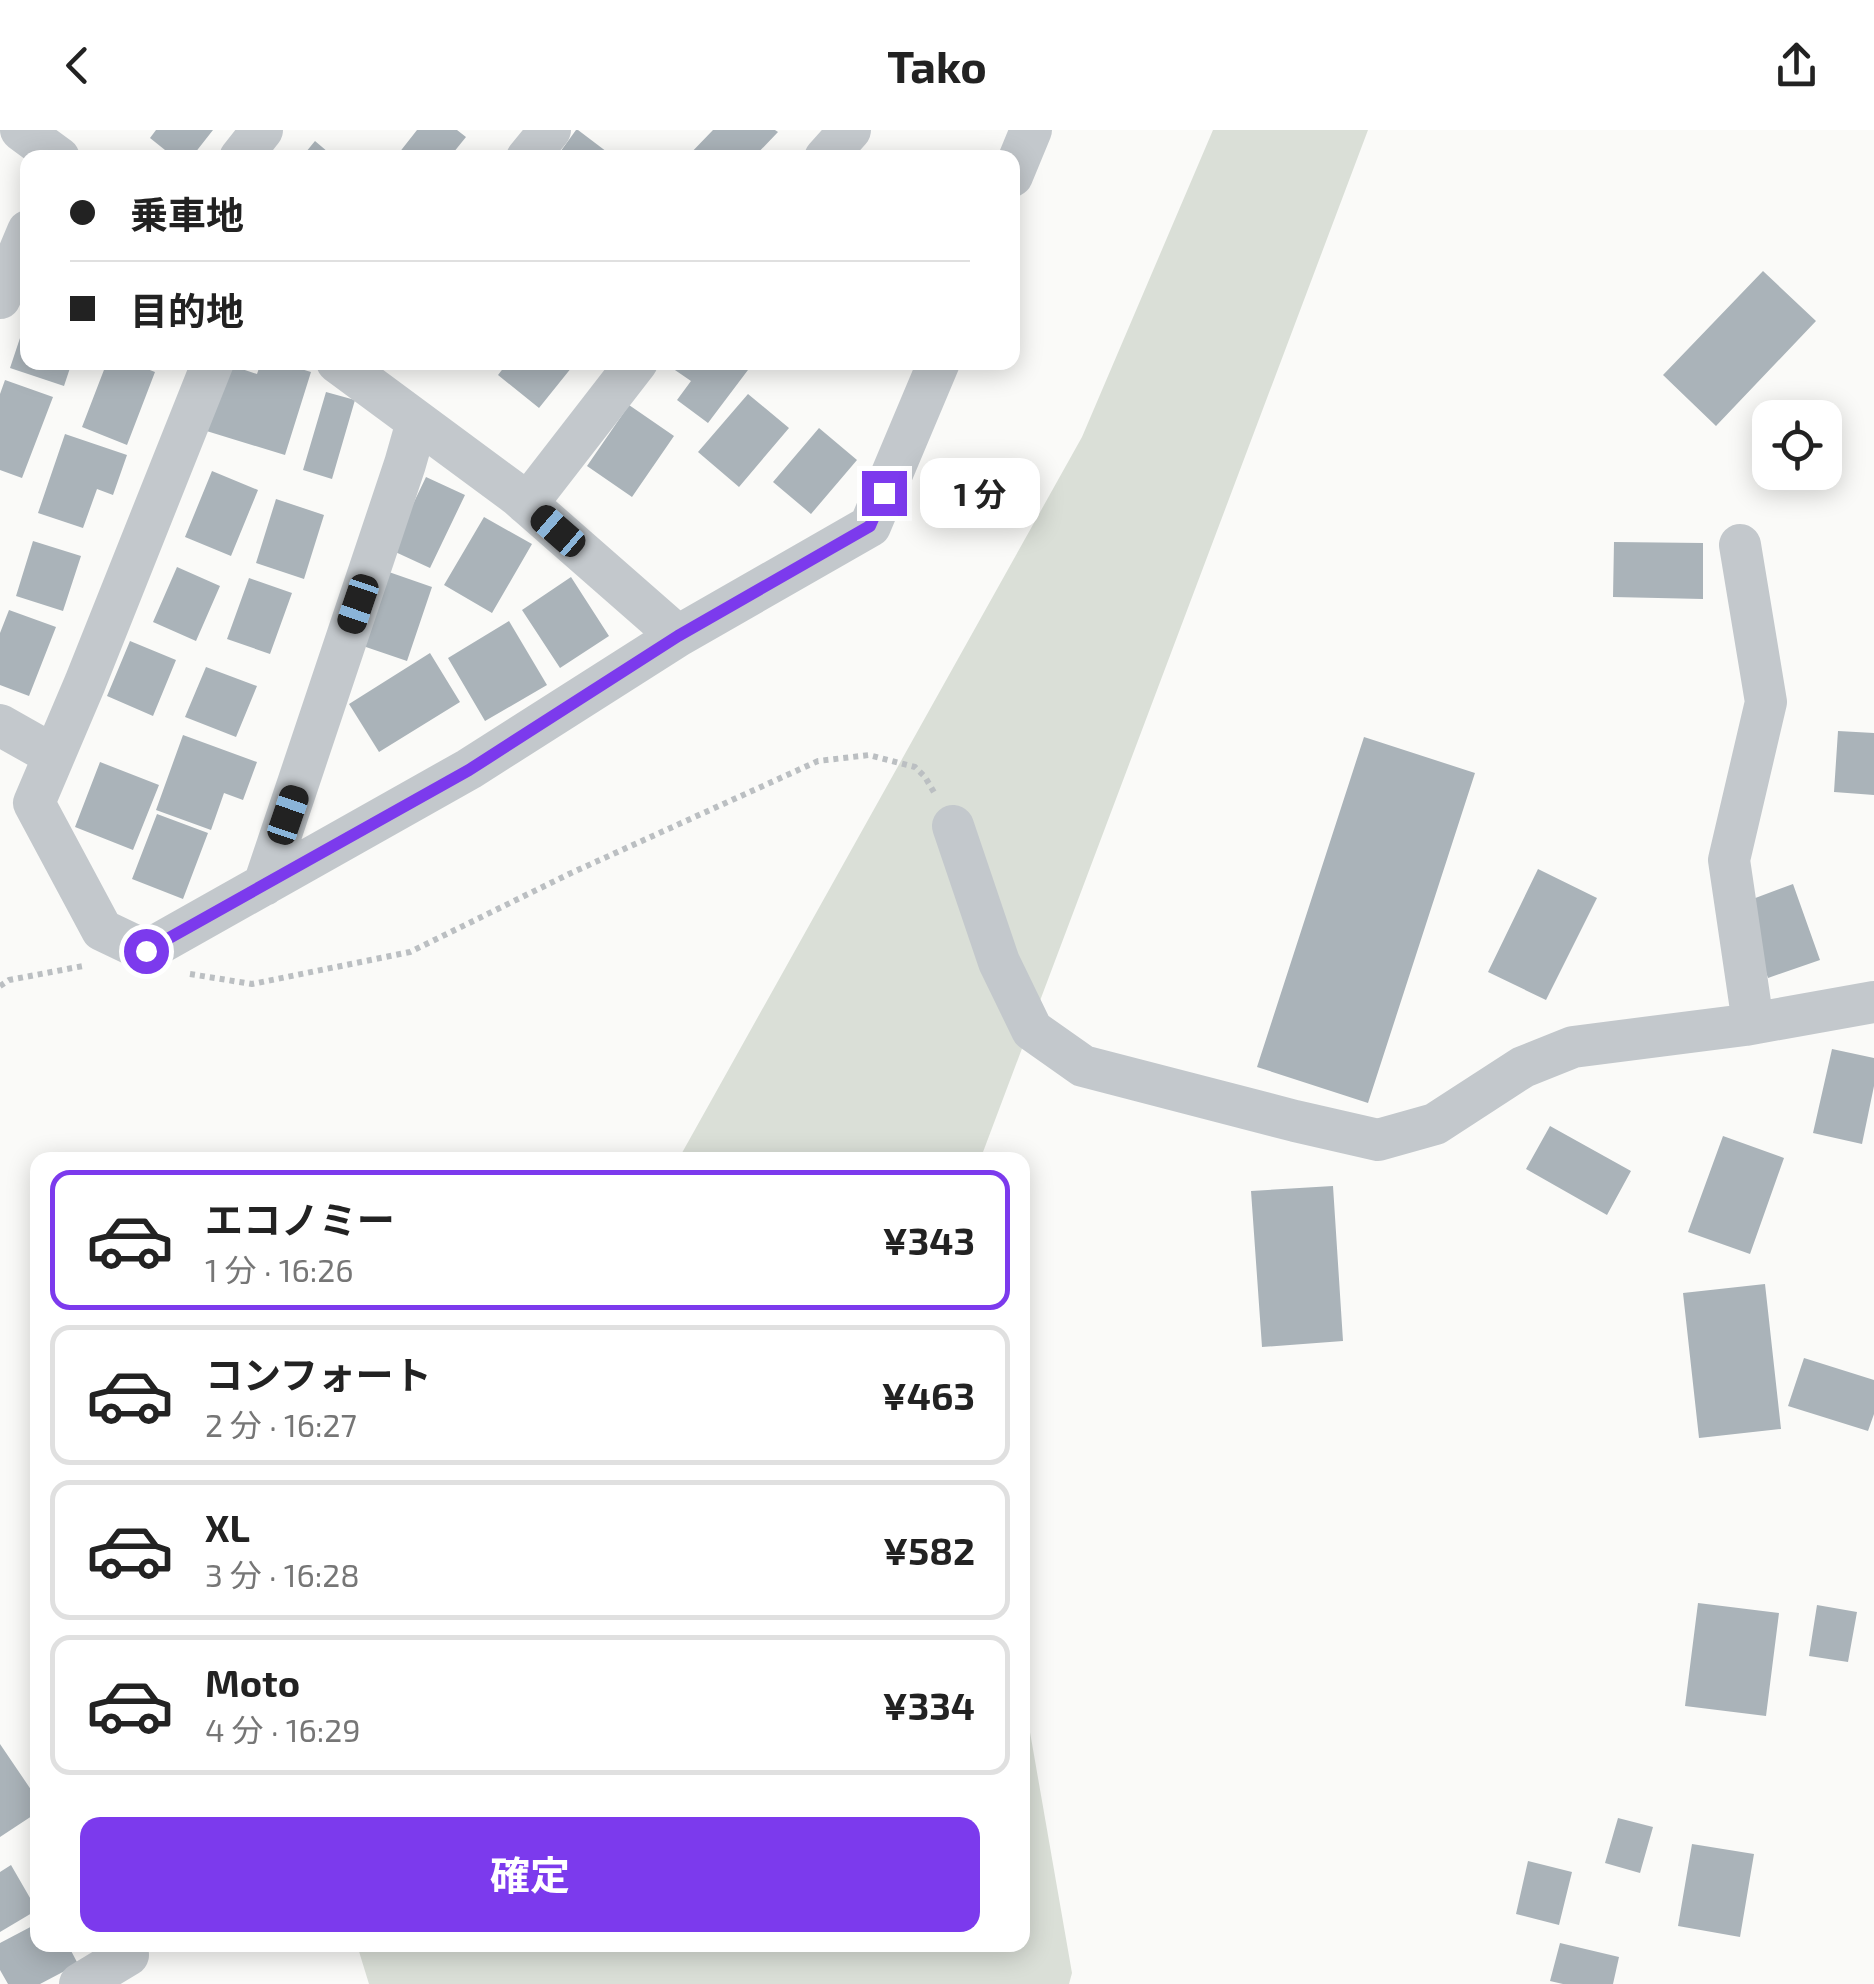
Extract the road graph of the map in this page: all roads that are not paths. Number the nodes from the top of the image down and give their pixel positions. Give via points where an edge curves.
1 (21, 130) edge
2 (262, 130) edge
3 (550, 130) edge
4 (850, 130) edge
5 (1031, 130) edge
6 (48, 150) edge
7 (246, 150) edge
8 (534, 150) edge
9 (831, 150) edge
10 (1020, 157) edge
11 (20, 249) edge
12 (0, 298) edge
13 (210, 370) edge
14 (354, 370) edge
15 (631, 370) edge
16 (936, 370) edge
17 (417, 422) junction
18 (527, 504) junction
19 (1740, 545) dead end
20 (678, 636) junction
21 (0, 725) edge
22 (53, 755) junction
23 (953, 826) road end
24 (264, 885) junction
25 (1874, 1002) edge
26 (1753, 1023) junction
27 (128, 1955) dead end
28 (80, 1984) edge

1 - 6 street
2 - 7 street
3 - 8 street
4 - 9 street
5 - 10 street
11 - 12 street
13 - 22 street
14 - 17 street
15 - 18 street
16 - 20 street via 870,526
17 - 18 street
17 - 24 street
18 - 20 street
19 - 26 street via 1766,702 1729,860
20 - 24 street via 469,770
21 - 22 street
22 - 24 street via 34,803 102,930 146,951
23 - 26 street via 999,962 1032,1030 1083,1066 1295,1121 1378,1140 1435,1124 1524,1068 1573,1047
25 - 26 street
27 - 28 street

